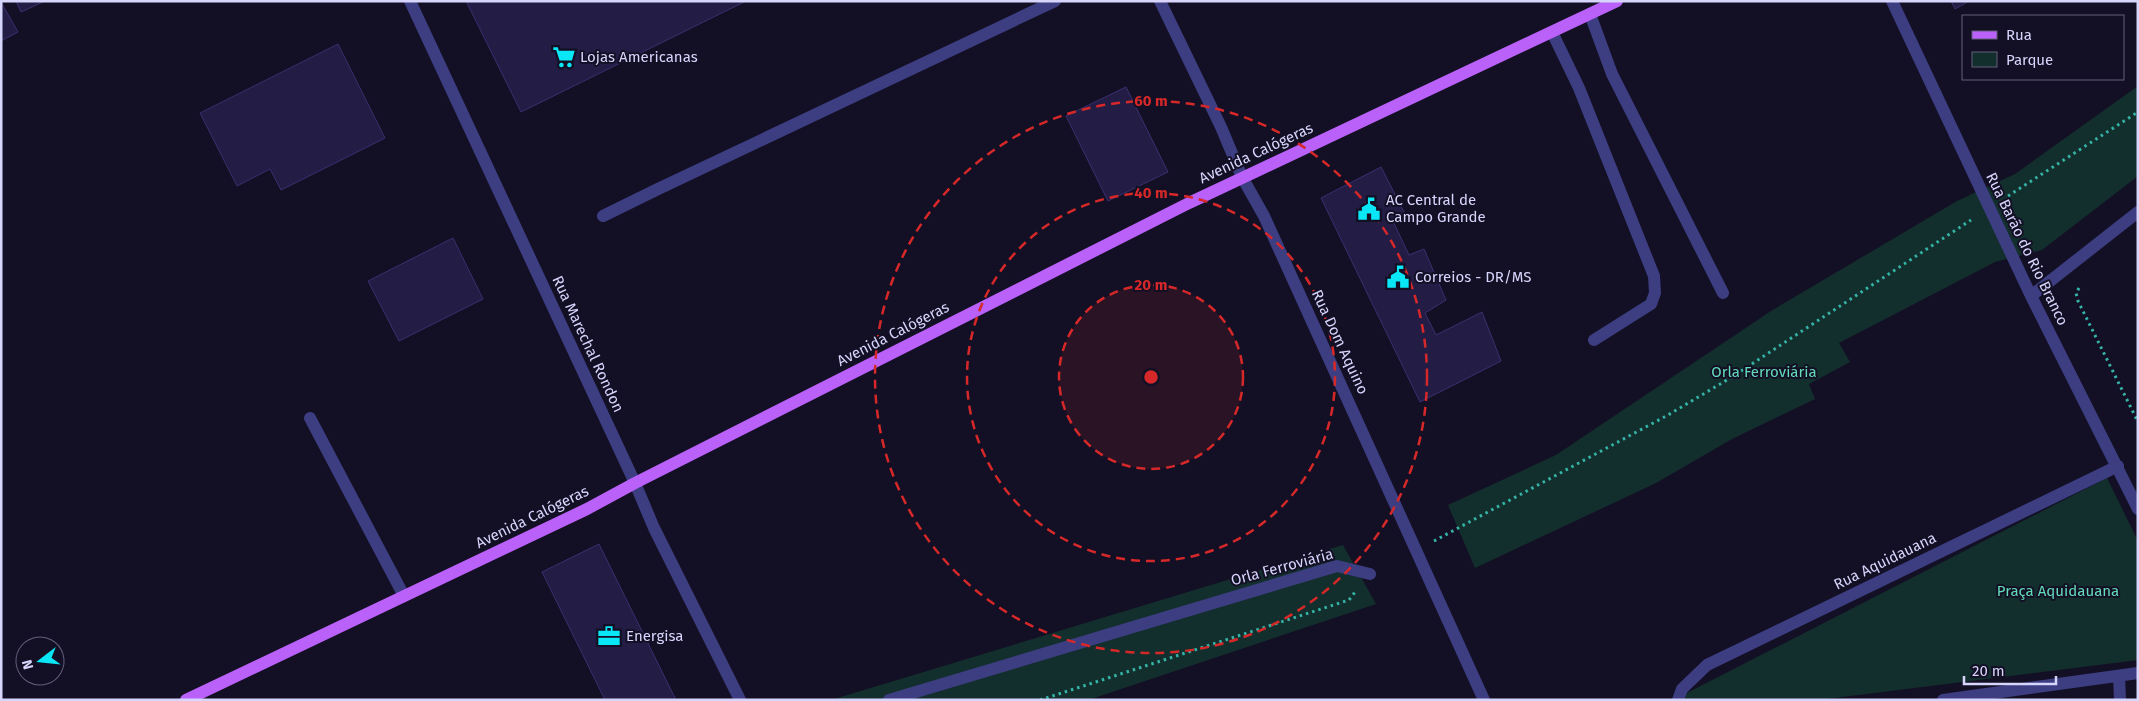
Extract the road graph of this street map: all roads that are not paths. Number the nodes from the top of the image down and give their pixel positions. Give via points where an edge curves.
1 (410, 1) edge
2 (1055, 1) edge
3 (1160, 1) edge
4 (1617, 1) edge
5 (1892, 1) edge
6 (1590, 14) junction
7 (1552, 32) junction
8 (1242, 177) junction
9 (2138, 212) edge
10 (603, 216) dead end
11 (1723, 293) dead end
12 (2031, 296) junction
13 (1594, 340) dead end
14 (310, 418) dead end
15 (2118, 466) junction
16 (635, 483) junction
17 (2138, 509) edge
18 (1370, 574) road end
19 (404, 596) junction
20 (2138, 673) edge
21 (2119, 676) junction
22 (186, 700) edge
23 (740, 700) edge
24 (889, 700) edge
25 (1484, 700) edge
26 (1678, 700) edge
27 (1943, 700) edge
28 (2120, 700) edge

1 - 16 street, Rua Marechal Rondon
2 - 10 street
3 - 8 street, Rua Dom Aquino
4 - 6 main road, Avenida Calógeras
5 - 12 street, Rua Barão do Rio Branco
6 - 7 main road, Avenida Calógeras
6 - 11 street via 1612,74
7 - 8 main road, Avenida Calógeras
7 - 13 street via 1580,88 1654,276 1655,293 1651,304
8 - 16 main road, Avenida Calógeras
8 - 25 street, Rua Dom Aquino via 1264,216
9 - 12 street
12 - 15 street, Rua Barão do Rio Branco
14 - 19 street
15 - 17 street, Rua Barão do Rio Branco
15 - 26 street, Rua Aquidauana via 1707,665 1682,689
16 - 19 main road, Avenida Calógeras
16 - 23 street, Rua Marechal Rondon
18 - 24 street, Orla Ferroviária via 1337,566
19 - 22 main road, Avenida Calógeras
20 - 21 street
21 - 27 street
21 - 28 street

